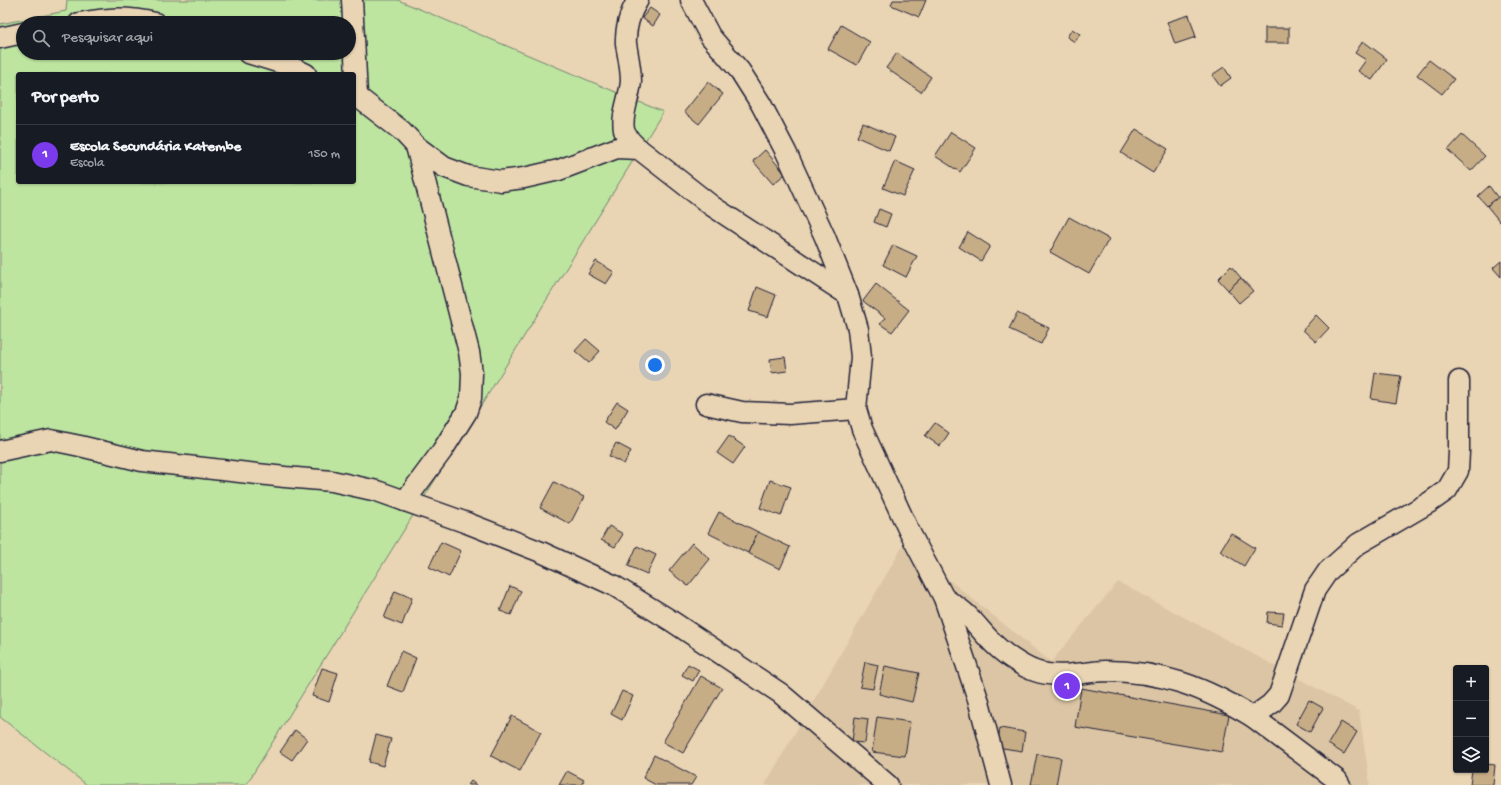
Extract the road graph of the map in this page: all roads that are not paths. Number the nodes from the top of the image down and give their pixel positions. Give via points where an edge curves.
1 (352, 0) edge
2 (638, 0) edge
3 (691, 0) edge
4 (353, 16) edge
5 (16, 35) edge
6 (0, 38) edge
7 (271, 60) edge
8 (355, 60) edge
9 (302, 72) edge
10 (355, 72) edge
11 (356, 94) edge
12 (416, 146) junction
13 (639, 149) junction
14 (848, 295) junction
15 (1458, 381) dead end
16 (706, 404) dead end
17 (856, 409) junction
18 (0, 451) edge
19 (405, 501) junction
20 (944, 598) junction
21 (1253, 716) junction
22 (888, 785) edge
23 (1001, 785) edge
24 (1340, 785) edge

1 - 4 street
2 - 13 street via 627,26 626,43 631,81 624,130
3 - 14 street via 710,36 740,71 761,104 786,152
5 - 6 street
7 - 9 street
8 - 10 street
11 - 12 street via 402,131
12 - 13 street via 444,167 468,176 501,181 559,170 617,148
12 - 19 street via 469,352 472,373 471,398 466,414
13 - 14 street via 712,206
14 - 17 street via 858,329 861,357
15 - 21 street via 1458,471 1447,490 1358,544 1328,571 1315,590 1279,695
16 - 17 street via 742,412 790,414
17 - 20 street via 862,429 908,529
18 - 19 street via 51,440 142,461 332,481 377,491
19 - 22 street via 540,552 613,585 780,692
20 - 21 street via 966,614 992,643 1024,667 1037,672 1053,675 1136,672 1158,676 1191,684
20 - 23 street via 978,699
21 - 24 street via 1337,780

